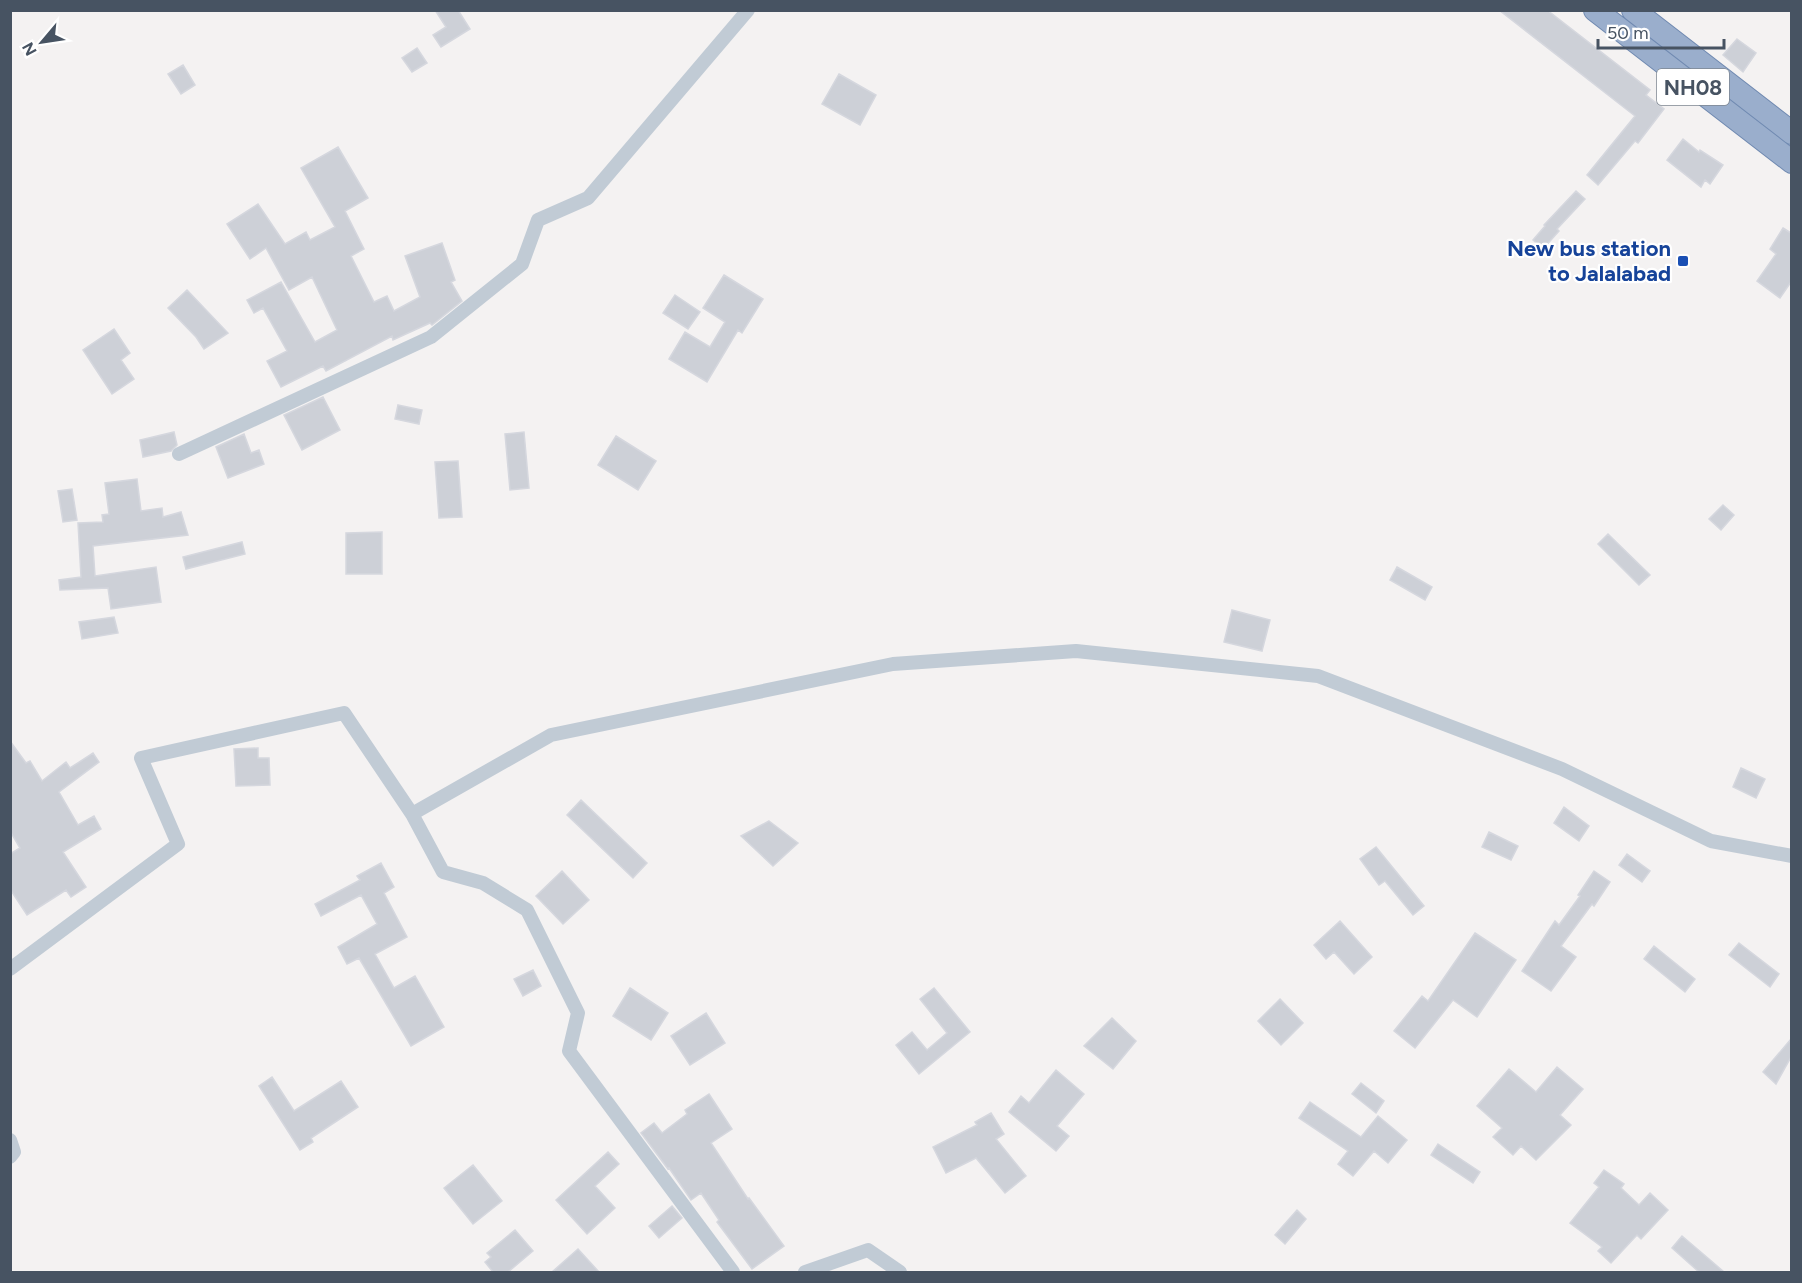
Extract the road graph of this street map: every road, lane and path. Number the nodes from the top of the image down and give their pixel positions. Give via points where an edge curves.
1 (748, 10) edge
2 (1595, 10) edge
3 (1634, 10) edge
4 (1763, 111) junction
5 (1751, 133) junction
6 (1791, 133) edge
7 (1791, 162) edge
8 (179, 454) dead end
9 (412, 814) junction
10 (1791, 856) edge
11 (10, 969) edge
12 (10, 1140) edge
13 (10, 1157) edge
14 (731, 1272) edge
15 (805, 1272) edge
16 (900, 1272) edge

1 - 8 street via 588,198 538,220 522,264 430,337
2 - 5 highway, NH08
3 - 4 highway, NH08
4 - 5 highway
4 - 6 highway, NH08
5 - 7 highway, NH08
9 - 10 street via 551,735 893,664 1076,651 1318,676 1562,769 1711,841
9 - 11 street via 344,713 141,758 178,844
9 - 14 street via 443,872 483,883 527,910 578,1014 569,1051
12 - 13 street via 14,1152
15 - 16 street via 868,1250

